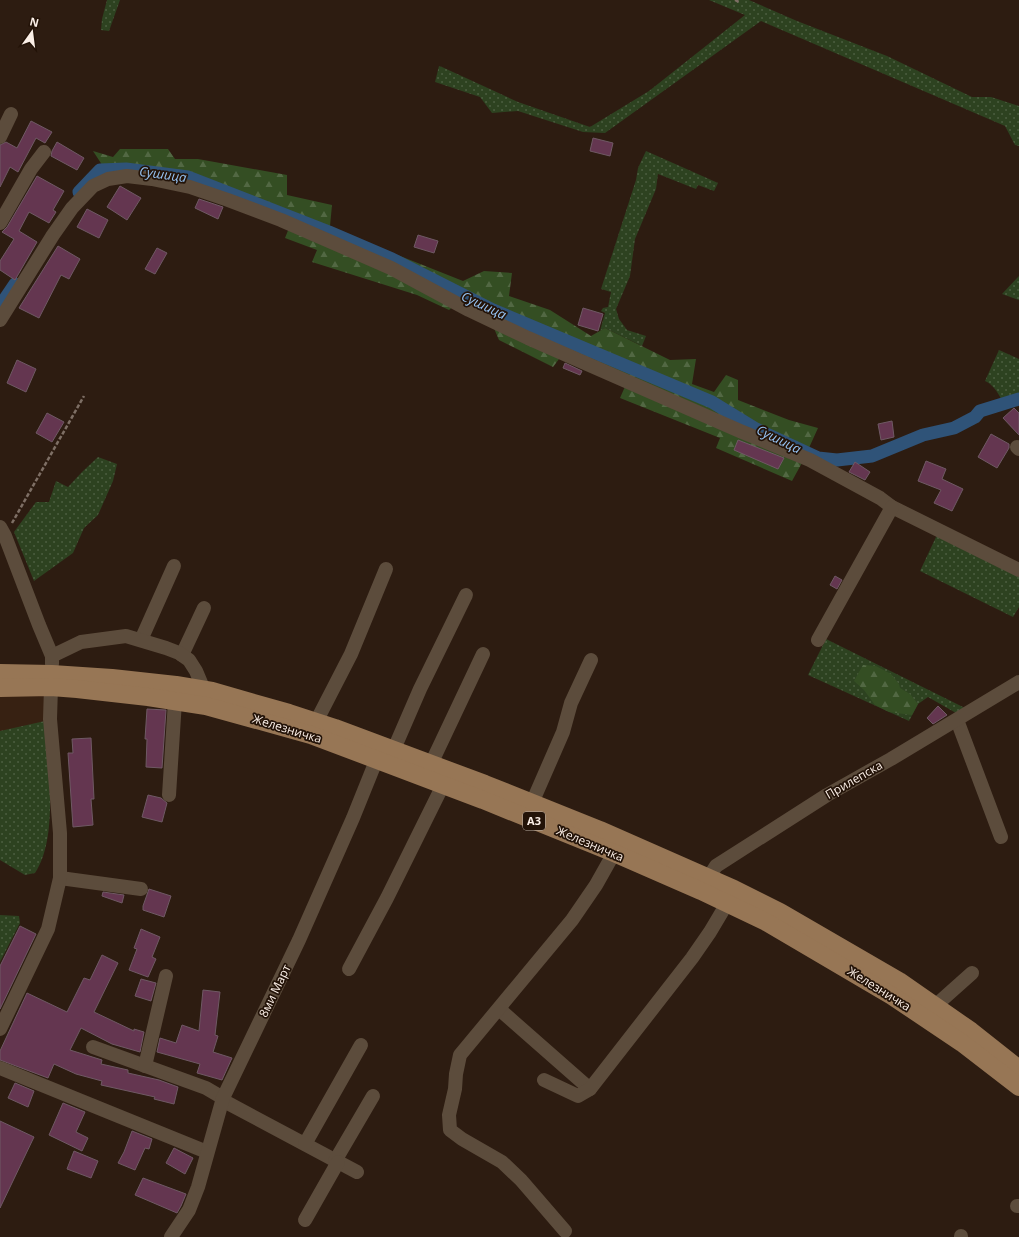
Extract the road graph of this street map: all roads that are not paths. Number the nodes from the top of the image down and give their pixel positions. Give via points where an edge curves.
1 (11, 114) dead end
2 (0, 137) edge
3 (44, 152) dead end
4 (0, 223) edge
5 (0, 320) edge
6 (892, 507) junction
7 (2, 531) edge
8 (174, 566) dead end
9 (386, 569) dead end
10 (1019, 570) edge
11 (466, 596) dead end
12 (204, 608) dead end
13 (141, 640) junction
14 (818, 640) dead end
15 (483, 654) dead end
16 (182, 655) junction
17 (591, 660) dead end
18 (52, 672) junction
19 (0, 673) edge
20 (1019, 682) edge
21 (0, 688) edge
22 (204, 690) junction
23 (175, 701) junction
24 (957, 720) junction
25 (316, 722) junction
26 (384, 751) junction
27 (431, 764) junction
28 (443, 785) junction
29 (169, 795) dead end
30 (532, 803) junction
31 (1001, 837) dead end
32 (614, 853) junction
33 (60, 878) junction
34 (704, 884) junction
35 (141, 889) dead end
36 (731, 897) junction
37 (349, 969) dead end
38 (972, 973) dead end
39 (166, 976) dead end
40 (935, 1006) junction
41 (498, 1009) junction
42 (0, 1029) edge
43 (361, 1045) dead end
44 (93, 1047) dead end
45 (145, 1066) junction
46 (0, 1068) edge
47 (1019, 1069) edge
48 (544, 1080) dead end
49 (1019, 1087) edge
50 (590, 1089) junction
51 (373, 1096) dead end
52 (223, 1099) junction
53 (305, 1144) junction
54 (207, 1152) junction
55 (337, 1161) junction
56 (358, 1172) dead end
57 (305, 1220) dead end
58 (565, 1231) dead end
59 (171, 1237) edge

1 - 2 street
3 - 4 street
5 - 6 street via 53,235 72,208 93,186 108,179 127,176 152,179 190,188 282,220 376,262 528,338 810,460
6 - 10 street
6 - 14 street
7 - 18 street
8 - 13 street
9 - 25 street via 351,654
11 - 26 street, 8ми Март via 420,690
12 - 16 street
13 - 16 street
13 - 18 street via 126,636 81,642
15 - 27 street
16 - 22 street via 196,671
17 - 30 street via 571,703 563,732
18 - 19 main road, Железничка / A3
18 - 21 main road, Железничка / A3
18 - 22 main road, Железничка / A3
18 - 23 main road, Железничка / A3 via 148,697
18 - 33 street via 50,719 60,833
20 - 24 street, Прилепска
22 - 25 main road, Железничка / A3
23 - 26 main road, Железничка / A3 via 206,706 311,735
23 - 29 street
24 - 31 street
24 - 34 street, Прилепска via 821,800 716,866
25 - 26 main road, Железничка / A3
26 - 27 main road, Железничка / A3
26 - 28 main road, Железничка / A3
26 - 52 street, 8ми Март via 299,940
27 - 30 main road, Железничка / A3
28 - 32 main road, Железничка / A3
28 - 37 street
30 - 34 main road, Железничка / A3 via 600,830
32 - 34 main road, Железничка / A3
32 - 41 street via 572,920
33 - 35 street
33 - 42 street via 48,929
34 - 36 main road, Железничка / A3
36 - 40 main road, Железничка / A3 via 780,912 835,942
36 - 49 main road, Железничка / A3 via 766,922 892,996 962,1043
36 - 50 street via 692,958
38 - 40 street
39 - 45 street
40 - 47 main road, Железничка / A3
41 - 50 street
41 - 58 street via 460,1055 456,1089 449,1115 450,1130 502,1162
43 - 53 street
44 - 45 street
45 - 52 street via 206,1088
46 - 54 street
48 - 50 street via 578,1096
51 - 55 street
52 - 53 street
52 - 54 street, 8ми Март
53 - 55 street
54 - 59 street, 8ми Март via 189,1210
55 - 56 street
55 - 57 street

